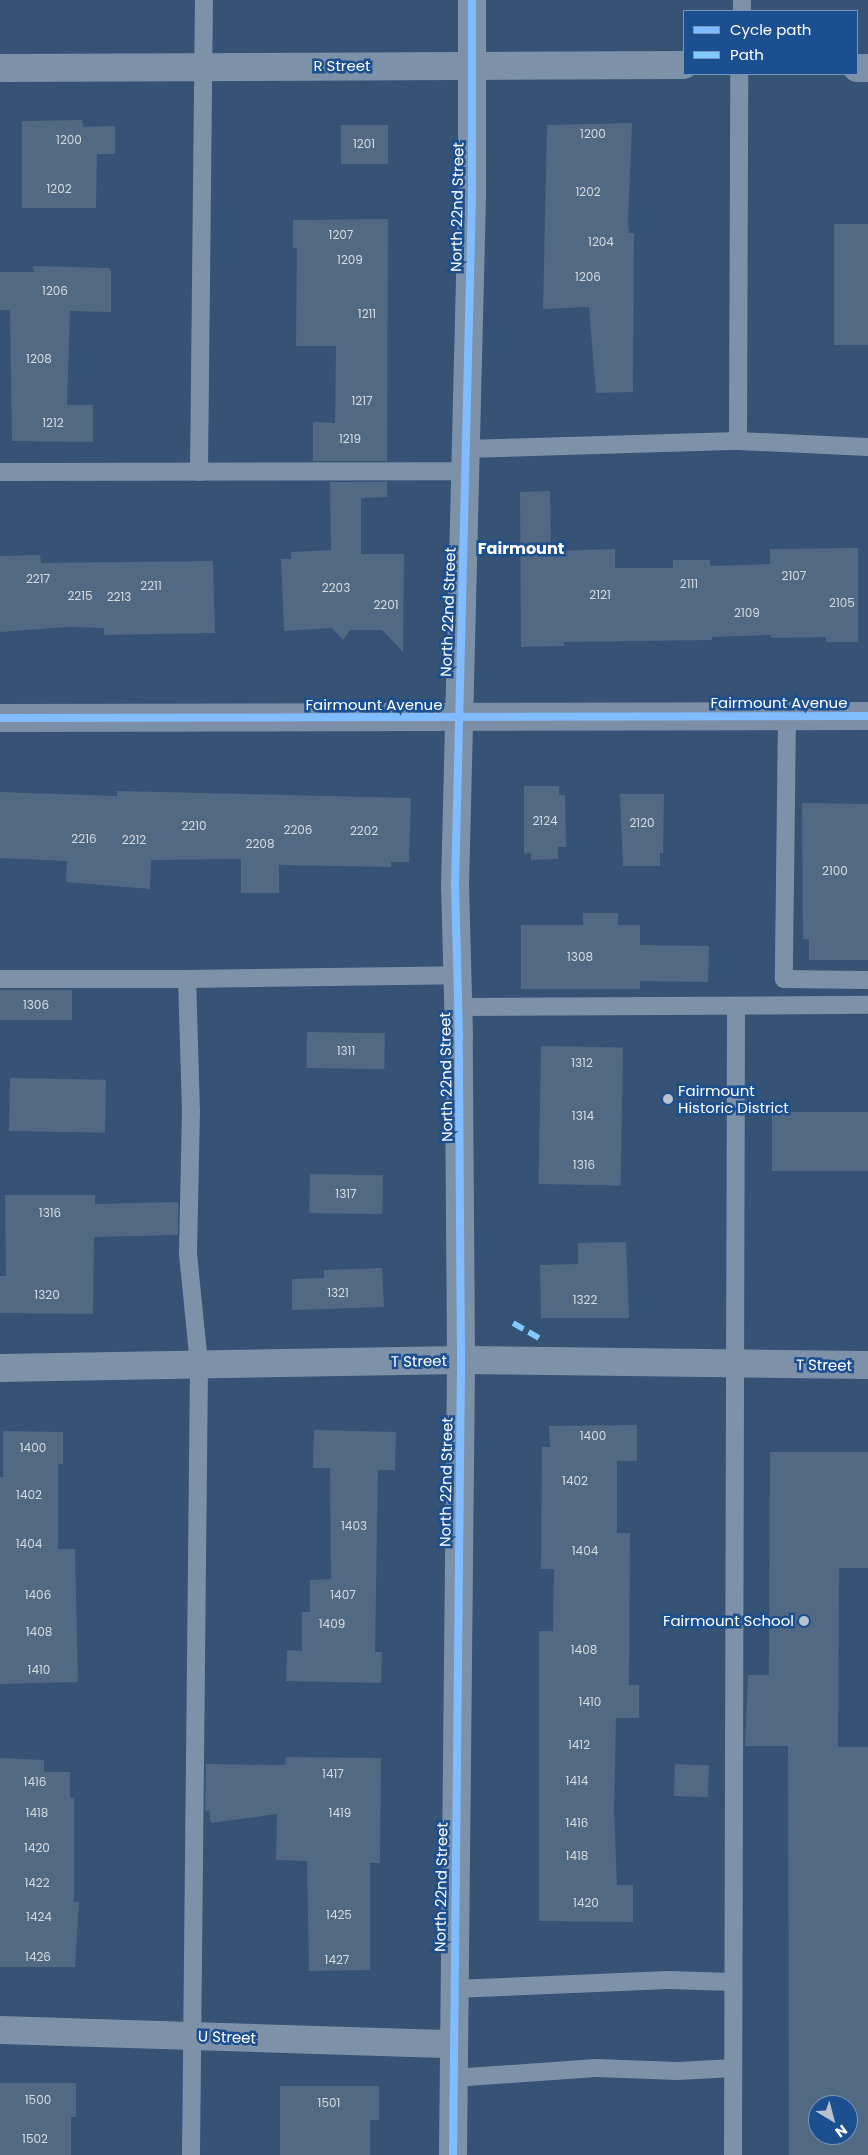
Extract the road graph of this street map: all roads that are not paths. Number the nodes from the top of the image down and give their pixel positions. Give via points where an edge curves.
1 (204, 0) edge
2 (472, 0) edge
3 (202, 66) junction
4 (472, 66) junction
5 (683, 66) edge
6 (0, 68) edge
7 (739, 75) edge
8 (738, 441) junction
9 (868, 447) edge
10 (464, 460) junction
11 (0, 472) edge
12 (199, 472) junction
13 (787, 716) junction
14 (868, 716) edge
15 (0, 718) edge
16 (459, 718) junction
17 (458, 975) junction
18 (0, 979) edge
19 (187, 979) junction
20 (868, 980) edge
21 (868, 1005) edge
22 (736, 1006) junction
23 (459, 1007) junction
24 (461, 1360) junction
25 (200, 1364) junction
26 (733, 1364) junction
27 (868, 1365) edge
28 (0, 1368) edge
29 (733, 1982) junction
30 (454, 1989) junction
31 (0, 2030) edge
32 (192, 2036) junction
33 (453, 2044) junction
34 (733, 2068) junction
35 (453, 2078) junction
36 (191, 2155) edge
37 (453, 2155) edge
38 (733, 2155) edge

1 - 3 lane
2 - 4 street, North 22nd Street
3 - 4 street, R Street
3 - 6 street, R Street
3 - 12 lane
4 - 5 street, R Street
4 - 10 street, North 22nd Street via 472,198
7 - 8 lane
8 - 9 lane
8 - 10 lane
10 - 12 lane
10 - 16 street, North 22nd Street
11 - 12 lane
13 - 14 main road, Fairmount Avenue
13 - 16 main road, Fairmount Avenue
13 - 20 lane via 784,979
15 - 16 main road, Fairmount Avenue
16 - 17 street, North 22nd Street via 455,887
17 - 19 lane
17 - 23 street, North 22nd Street
18 - 19 lane
19 - 25 lane via 191,1112 188,1253
21 - 22 lane
22 - 23 lane
22 - 26 lane
23 - 24 street, North 22nd Street
24 - 25 street, T Street
24 - 26 street, T Street
24 - 30 street, North 22nd Street
25 - 28 street, T Street
25 - 32 lane
26 - 27 street, T Street
26 - 29 lane
29 - 30 lane via 668,1980
29 - 34 lane
30 - 33 street, North 22nd Street
31 - 32 street, U Street
32 - 33 street, U Street
32 - 36 lane
33 - 35 street, North 22nd Street
34 - 35 lane via 678,2071 596,2068
34 - 38 lane
35 - 37 street, North 22nd Street

